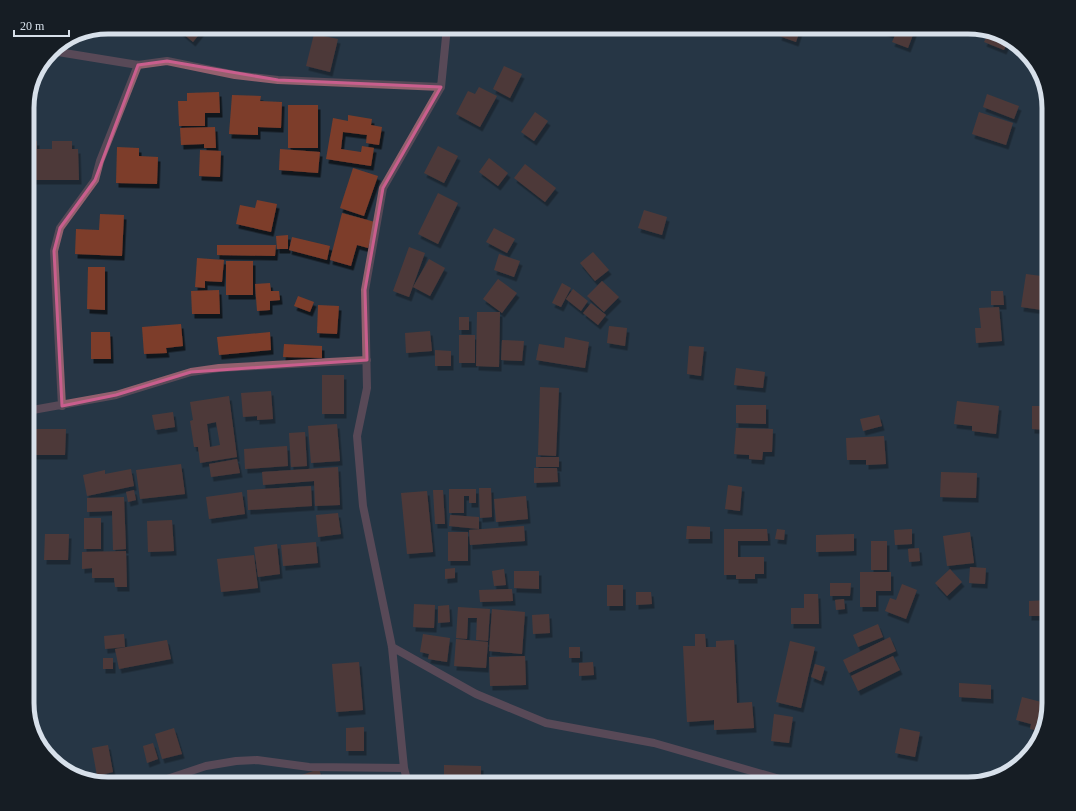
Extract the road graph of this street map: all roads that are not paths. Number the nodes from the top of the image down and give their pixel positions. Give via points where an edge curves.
1 (446, 34) edge
2 (59, 52) edge
3 (138, 65) junction
4 (441, 87) junction
5 (367, 360) junction
6 (62, 406) junction
7 (34, 410) edge
8 (392, 647) junction
9 (404, 768) junction
10 (173, 777) edge
11 (406, 777) edge
12 (773, 777) edge

1 - 4 street
2 - 3 street
3 - 4 street via 167,61 235,75 278,80
3 - 6 street via 95,180 60,228 54,251
4 - 5 street via 383,188 365,290
5 - 6 street via 219,368 191,372 116,395
5 - 8 street via 367,388 357,436 364,506
6 - 7 street
8 - 9 street
8 - 12 street via 476,694 546,723 654,743
9 - 10 street via 309,767 257,760 206,766
9 - 11 street

